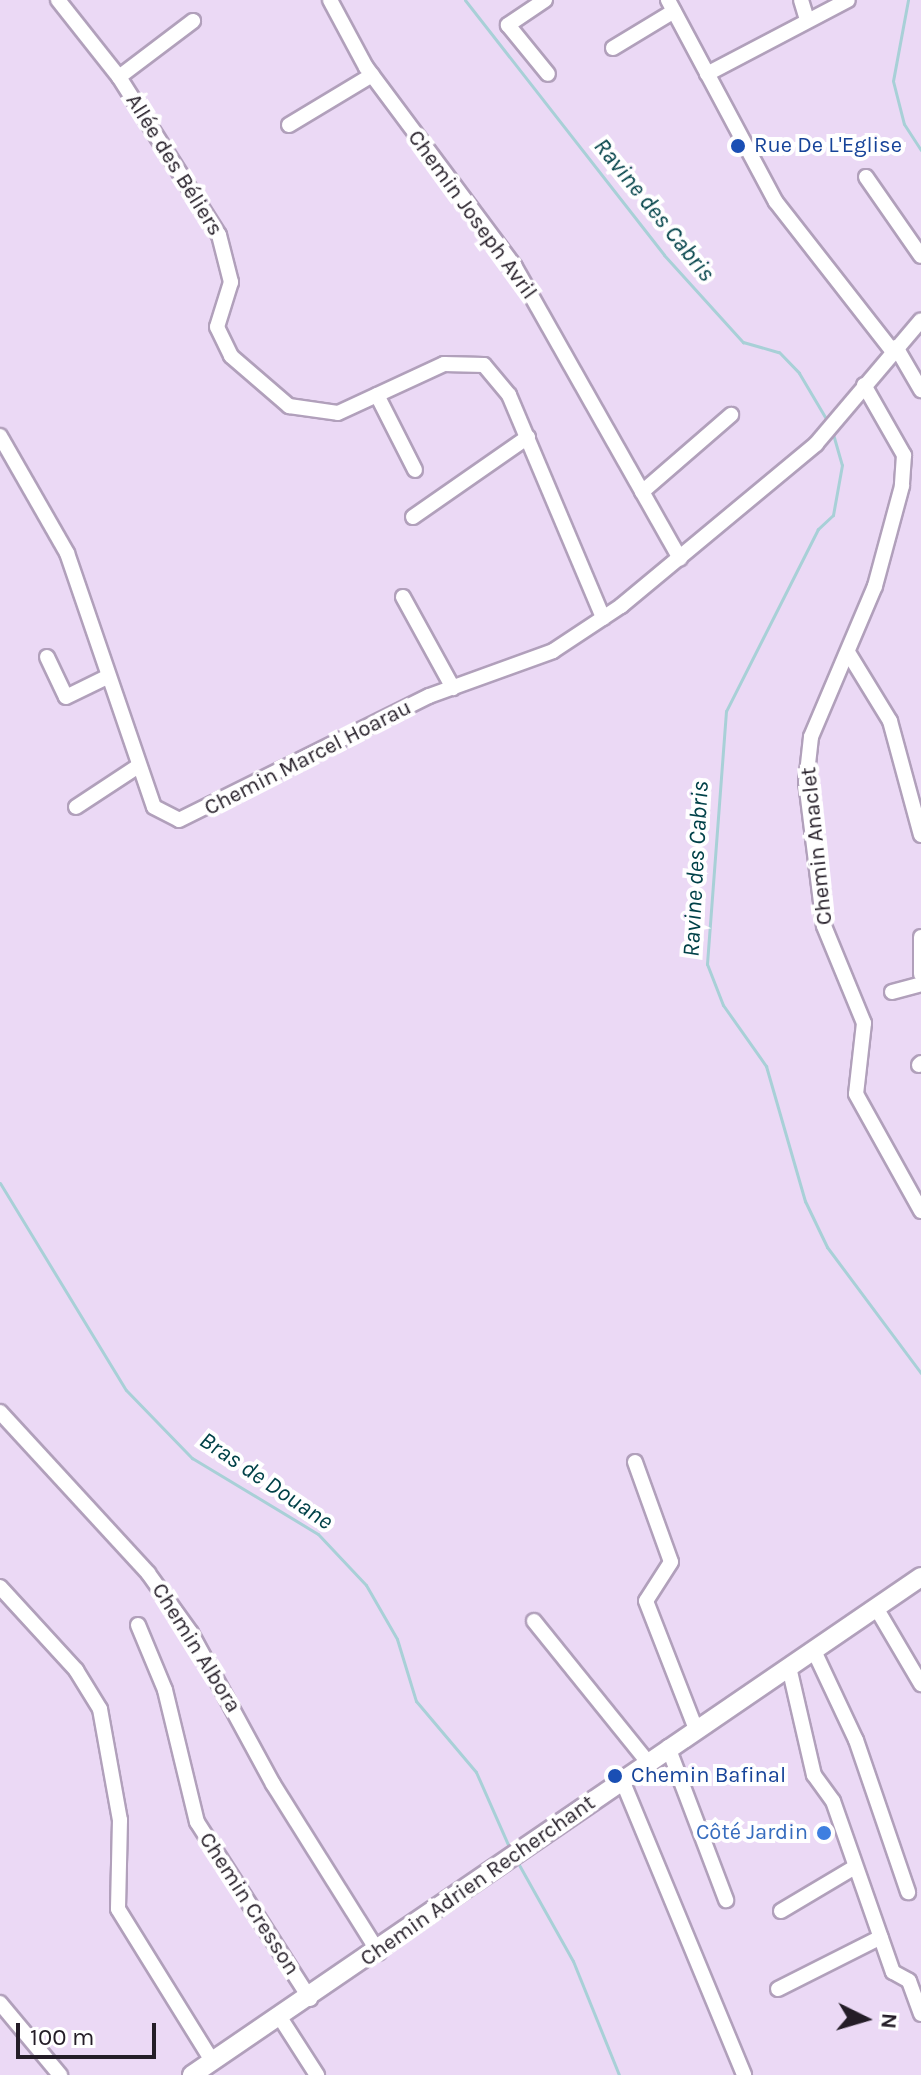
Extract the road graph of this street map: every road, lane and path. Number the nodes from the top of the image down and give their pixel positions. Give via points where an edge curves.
1 (58, 0) edge
2 (330, 0) edge
3 (545, 0) edge
4 (801, 0) edge
5 (848, 0) edge
6 (671, 5) edge
7 (807, 20) junction
8 (193, 21) dead end
9 (613, 48) dead end
10 (548, 74) dead end
11 (707, 74) junction
12 (372, 75) junction
13 (119, 77) junction
14 (289, 125) dead end
15 (866, 177) dead end
16 (921, 256) edge
17 (921, 320) edge
18 (894, 348) junction
19 (864, 385) junction
20 (921, 390) edge
21 (377, 395) junction
22 (731, 415) dead end
23 (0, 436) edge
24 (528, 437) junction
25 (415, 470) dead end
26 (642, 492) junction
27 (413, 517) dead end
28 (680, 559) junction
29 (403, 597) dead end
30 (603, 618) junction
31 (849, 654) junction
32 (47, 657) dead end
33 (105, 678) junction
34 (453, 688) junction
35 (137, 767) junction
36 (914, 783) edge
37 (76, 807) dead end
38 (921, 835) edge
39 (921, 937) edge
40 (921, 974) edge
41 (921, 984) edge
42 (892, 992) dead end
43 (921, 1211) edge
44 (0, 1412) edge
45 (635, 1462) dead end
46 (921, 1577) edge
47 (0, 1587) edge
48 (878, 1611) junction
49 (534, 1621) dead end
50 (138, 1625) dead end
51 (815, 1653) junction
52 (789, 1667) junction
53 (921, 1684) edge
54 (695, 1727) junction
55 (668, 1747) junction
56 (647, 1761) junction
57 (622, 1780) junction
58 (855, 1867) junction
59 (908, 1892) dead end
60 (726, 1900) dead end
61 (781, 1911) dead end
62 (881, 1937) junction
63 (379, 1953) junction
64 (778, 1989) dead end
65 (310, 1999) junction
66 (0, 2003) edge
67 (921, 2013) edge
68 (281, 2019) junction
69 (213, 2062) junction
70 (60, 2075) edge
71 (192, 2075) edge
72 (317, 2075) edge
73 (744, 2075) edge

1 - 13 street, Allée des Béliers
2 - 12 street, Chemin Joseph Avril
3 - 10 street via 508,25
4 - 7 street
5 - 7 street
6 - 9 street
6 - 11 street
7 - 11 street
8 - 13 street
11 - 18 street via 776,202
12 - 14 street
12 - 26 street, Chemin Joseph Avril via 515,267
13 - 21 street, Allée des Béliers via 219,235 231,282 217,327 231,356 289,406 338,413
15 - 16 street
17 - 18 street, Chemin Marcel Hoarau
18 - 19 street, Chemin Marcel Hoarau
18 - 20 street
19 - 28 street, Chemin Marcel Hoarau via 829,430
19 - 31 street, Chemin Anaclet via 905,466 875,586
21 - 24 street, Allée des Béliers via 444,364 473,361 509,395
21 - 25 street
22 - 26 street
23 - 33 street, Chemin Marcel Hoarau via 67,553
24 - 27 street
24 - 30 street, Allée des Béliers
26 - 28 street, Chemin Joseph Avril
28 - 30 street, Chemin Marcel Hoarau
29 - 34 street
30 - 34 street, Chemin Marcel Hoarau via 553,651
31 - 36 street via 890,721
31 - 43 street, Chemin Anaclet via 807,759 820,900 829,943 864,1023 856,1094
32 - 33 street via 66,703
33 - 35 street, Chemin Marcel Hoarau
34 - 35 street, Chemin Marcel Hoarau via 179,820 154,807
35 - 37 street
36 - 38 street
39 - 40 street
41 - 42 street
44 - 63 street, Chemin Albora via 148,1573 191,1633 273,1784
45 - 54 street via 671,1562 646,1601
46 - 48 main road, Chemin Adrien Recherchant
47 - 69 street via 76,1670 100,1709 120,1820 118,1909
48 - 51 main road, Chemin Adrien Recherchant
48 - 53 street
49 - 56 street
50 - 65 street, Chemin Cresson via 162,1678 197,1822
51 - 52 main road, Chemin Adrien Recherchant
51 - 59 street via 856,1740
52 - 54 main road, Chemin Adrien Recherchant
52 - 58 street via 800,1737
54 - 55 main road, Chemin Adrien Recherchant
55 - 56 main road, Chemin Adrien Recherchant
55 - 60 street
56 - 57 main road, Chemin Adrien Recherchant
57 - 63 main road, Chemin Adrien Recherchant
57 - 73 street
58 - 61 street
58 - 62 street
62 - 64 street
62 - 67 street
63 - 65 main road, Chemin Adrien Recherchant
65 - 68 main road, Chemin Adrien Recherchant
66 - 70 street
68 - 69 main road, Chemin Adrien Recherchant
68 - 72 street
69 - 71 main road, Chemin Adrien Recherchant

